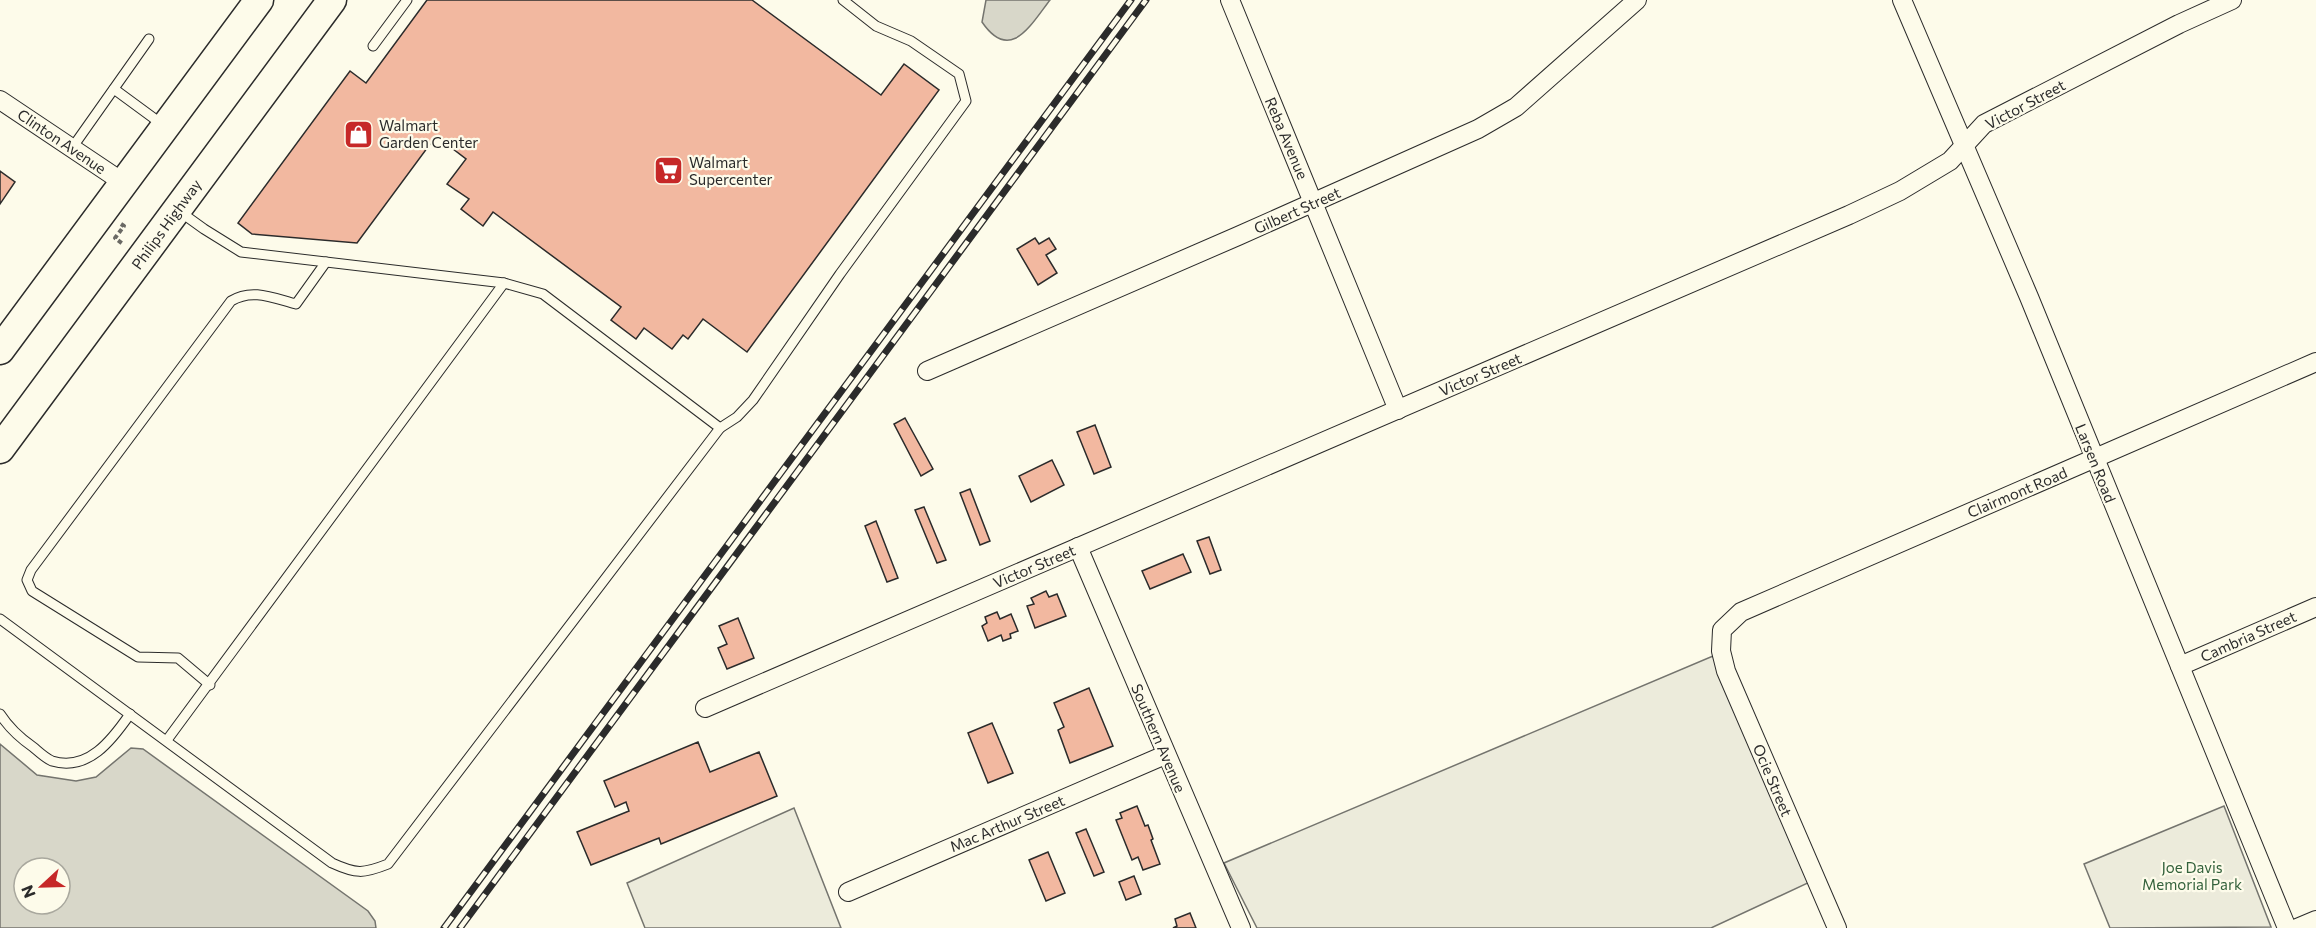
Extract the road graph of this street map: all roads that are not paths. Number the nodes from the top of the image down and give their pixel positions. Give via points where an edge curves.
1 (259, 0) edge
2 (332, 0) edge
3 (407, 0) edge
4 (843, 0) edge
5 (1230, 0) edge
6 (1637, 0) edge
7 (1902, 0) edge
8 (2232, 0) edge
9 (149, 39) dead end
10 (373, 46) dead end
11 (114, 89) junction
12 (0, 100) edge
13 (165, 127) junction
14 (1964, 147) junction
15 (72, 148) junction
16 (124, 183) junction
17 (1314, 202) junction
18 (177, 209) junction
19 (326, 262) junction
20 (504, 283) junction
21 (0, 349) edge
22 (2316, 362) edge
23 (927, 371) dead end
24 (1398, 410) junction
25 (720, 429) junction
26 (0, 449) edge
27 (2094, 459) junction
28 (1078, 547) junction
29 (2316, 607) edge
30 (0, 619) edge
31 (1722, 630) joint
32 (2180, 666) junction
33 (210, 685) junction
34 (705, 708) dead end
35 (0, 714) edge
36 (130, 714) junction
37 (4, 724) edge
38 (167, 740) junction
39 (1165, 754) junction
40 (848, 892) dead end
41 (2316, 920) edge
42 (1241, 928) edge
43 (1837, 928) edge
44 (2287, 928) edge
45 (2297, 928) edge

1 - 13 main road
2 - 18 main road, Philips Highway
3 - 10 lane
4 - 25 lane via 876,26 911,41 959,74 966,101 753,400
5 - 17 street, Reba Avenue
6 - 17 street, Gilbert Street via 1516,107 1478,129
7 - 14 street, Larsen Road
8 - 14 street, Victor Street via 1984,124
9 - 11 lane
11 - 13 lane
11 - 15 lane
12 - 15 street, Clinton Avenue
13 - 16 main road
14 - 24 street, Victor Street via 1950,161 1920,179 1849,214
14 - 27 street, Larsen Road
15 - 16 street, Clinton Avenue
16 - 21 main road
17 - 23 street, Gilbert Street
17 - 24 street, Reba Avenue
18 - 19 lane via 241,252
18 - 26 main road, Philips Highway
19 - 20 lane
19 - 33 lane via 296,303 253,294 242,294 231,301 27,580 32,591 138,657 178,658
20 - 25 lane via 543,294
20 - 33 lane
22 - 27 street, Clairmont Road
24 - 28 street, Victor Street
25 - 38 lane via 388,864 370,871 351,872 333,862
27 - 31 street, Clairmont Road via 1741,612
27 - 32 street, Larsen Road
28 - 34 street, Victor Street
28 - 39 street, Southern Avenue
29 - 32 street, Cambria Street
30 - 36 lane
31 - 43 street, Ocie Street via 1721,651 1726,671
32 - 44 street, Larsen Road
33 - 38 lane
35 - 37 lane
36 - 37 lane via 113,739 88,759 69,764 50,760
36 - 38 lane
39 - 40 street, Mac Arthur Street
39 - 42 street, Southern Avenue
41 - 45 street

